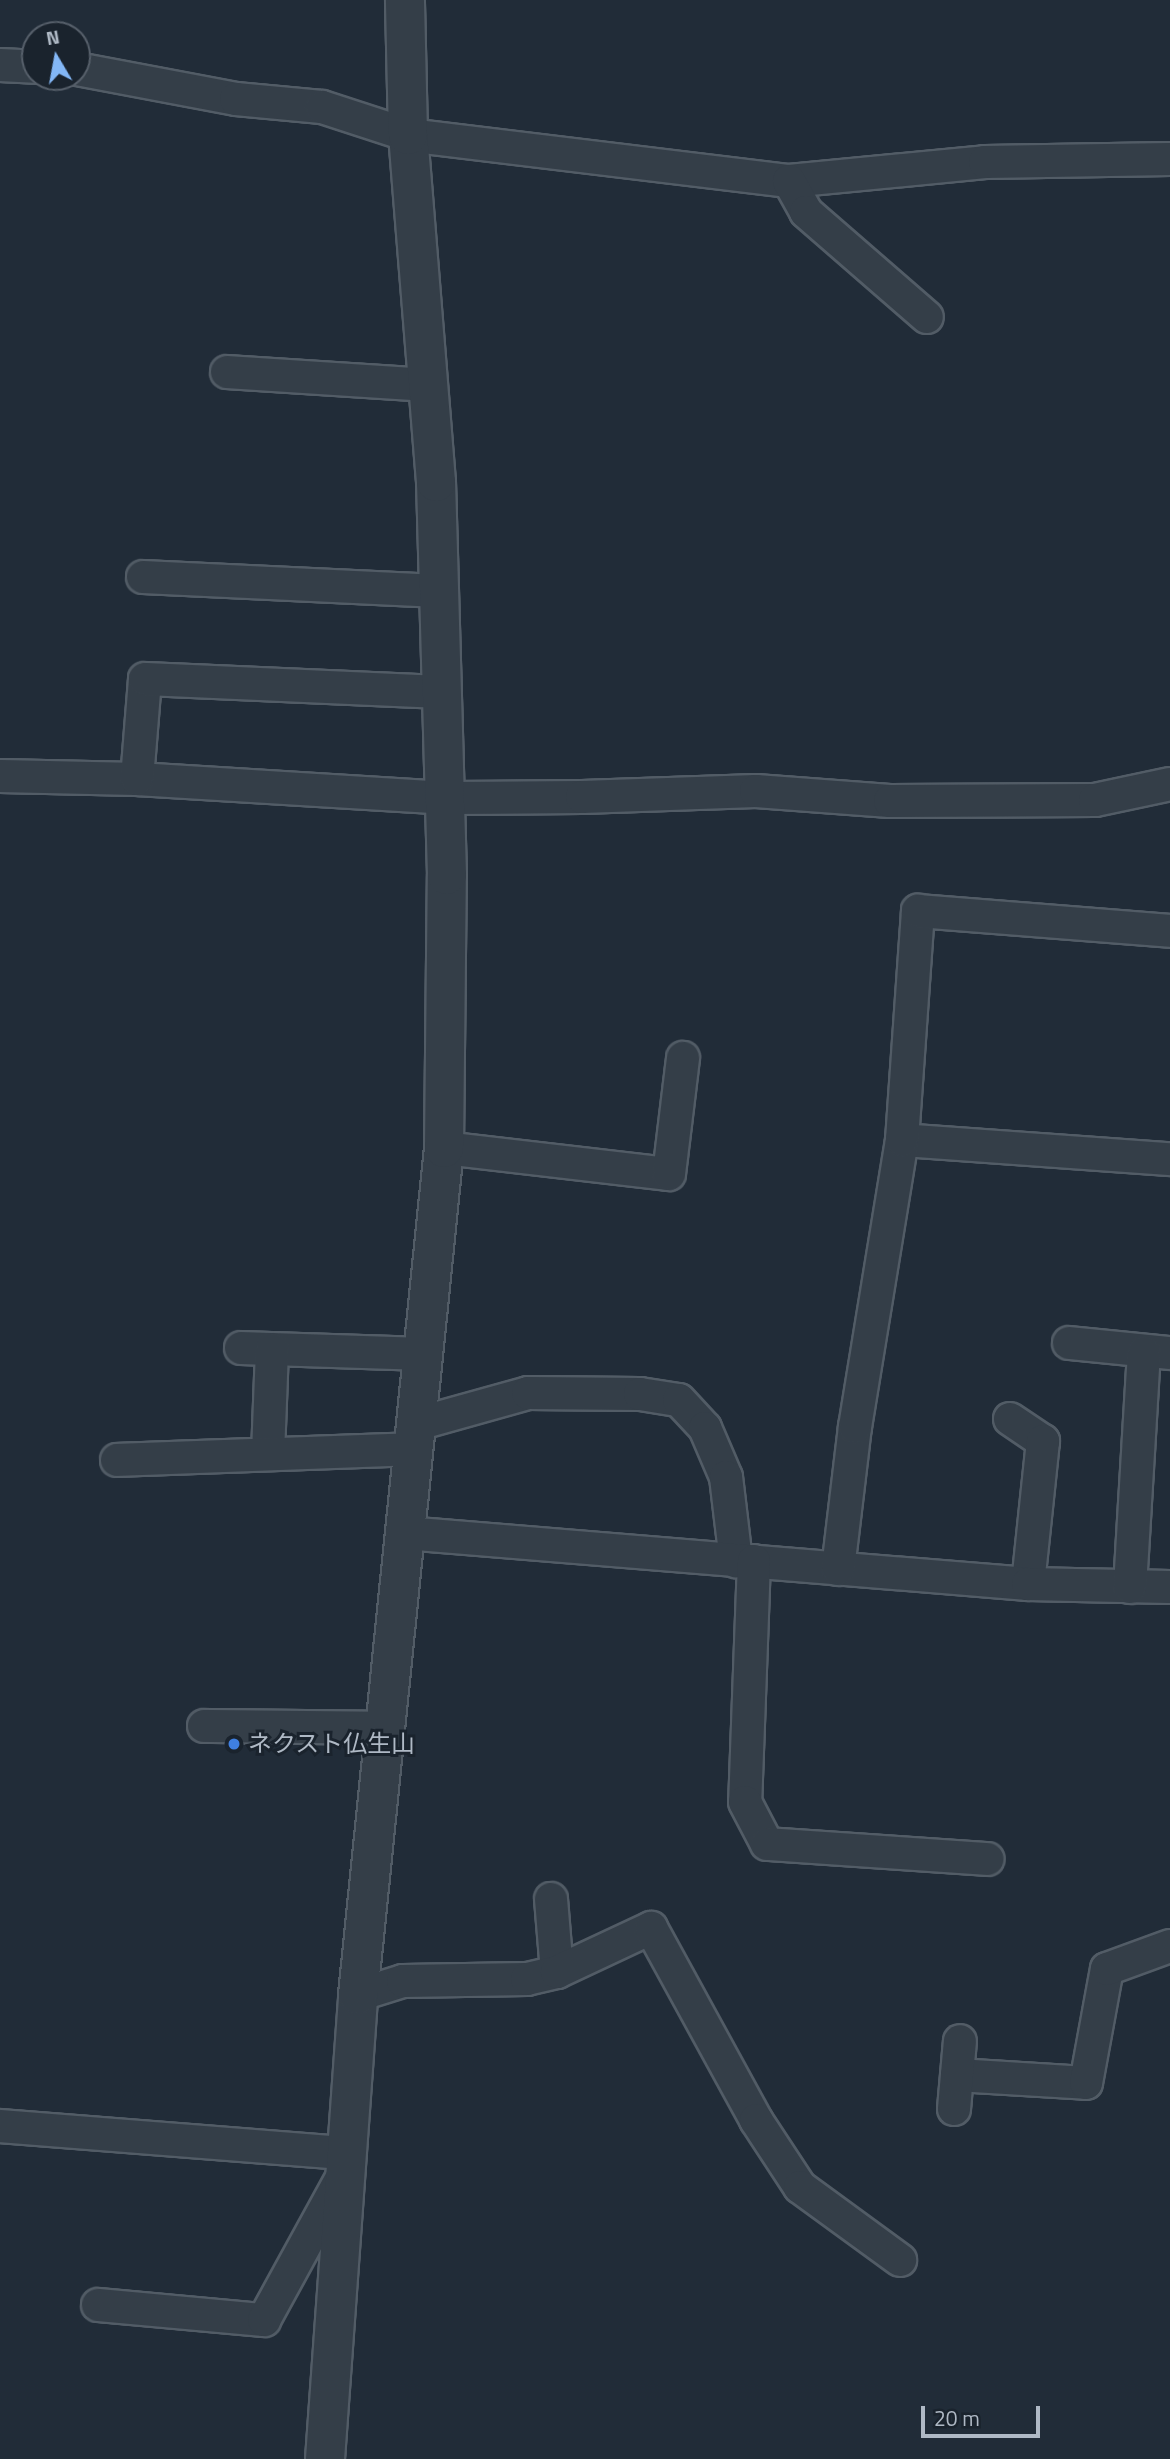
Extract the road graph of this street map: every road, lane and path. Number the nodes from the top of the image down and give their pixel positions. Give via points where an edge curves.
1 (405, 0) edge
2 (0, 65) edge
3 (21, 66) edge
4 (91, 72) edge
5 (408, 135) junction
6 (1170, 159) edge
7 (789, 181) junction
8 (927, 317) dead end
9 (227, 372) dead end
10 (428, 385) junction
11 (142, 577) dead end
12 (439, 591) junction
13 (442, 692) junction
14 (0, 776) edge
15 (137, 779) junction
16 (1170, 784) edge
17 (445, 797) junction
18 (1170, 930) edge
19 (683, 1058) dead end
20 (902, 1140) junction
21 (444, 1148) junction
22 (1170, 1159) edge
23 (1069, 1343) dead end
24 (241, 1348) dead end
25 (272, 1349) junction
26 (1157, 1352) edge
27 (424, 1354) junction
28 (1010, 1419) dead end
29 (416, 1437) junction
30 (268, 1454) junction
31 (117, 1460) dead end
32 (405, 1533) junction
33 (745, 1561) junction
34 (838, 1569) junction
35 (1028, 1584) junction
36 (1130, 1587) junction
37 (1170, 1587) edge
38 (204, 1727) dead end
39 (385, 1728) junction
40 (987, 1859) dead end
41 (551, 1899) dead end
42 (1170, 1946) edge
43 (557, 1972) junction
44 (358, 1995) junction
45 (960, 2041) dead end
46 (957, 2076) junction
47 (954, 2109) dead end
48 (0, 2126) edge
49 (345, 2164) junction
50 (900, 2260) dead end
51 (98, 2305) dead end
52 (325, 2459) edge

1 - 5 street
2 - 3 street
4 - 5 street via 236,99 322,107
5 - 7 street
5 - 10 street
6 - 7 street via 985,162
7 - 8 street via 806,212
9 - 10 street
10 - 12 street
11 - 12 street
12 - 13 street
13 - 15 street via 145,679
13 - 17 street
14 - 15 street
15 - 17 street
16 - 17 street via 1095,800 890,801 756,791
17 - 21 street
18 - 20 street via 918,911
19 - 21 street via 669,1174
20 - 22 street
20 - 34 street via 855,1427
21 - 27 street
23 - 26 street
24 - 25 street
25 - 27 street
25 - 30 street
26 - 36 street
27 - 29 street
28 - 35 street via 1044,1441
29 - 30 street
29 - 32 street
29 - 33 street via 528,1394 640,1394 678,1400 705,1428 726,1478
30 - 31 street
32 - 33 street
32 - 39 street
33 - 34 street
33 - 40 street via 745,1802 768,1844
34 - 35 street
35 - 36 street
36 - 37 street
38 - 39 street
39 - 44 street
41 - 43 street
42 - 46 street via 1107,1969 1086,2083
43 - 44 street via 527,1979 404,1981
43 - 50 street via 651,1928 756,2120 800,2187
44 - 49 street
45 - 46 street
46 - 47 street
48 - 49 street
49 - 51 street via 264,2320
49 - 52 street

